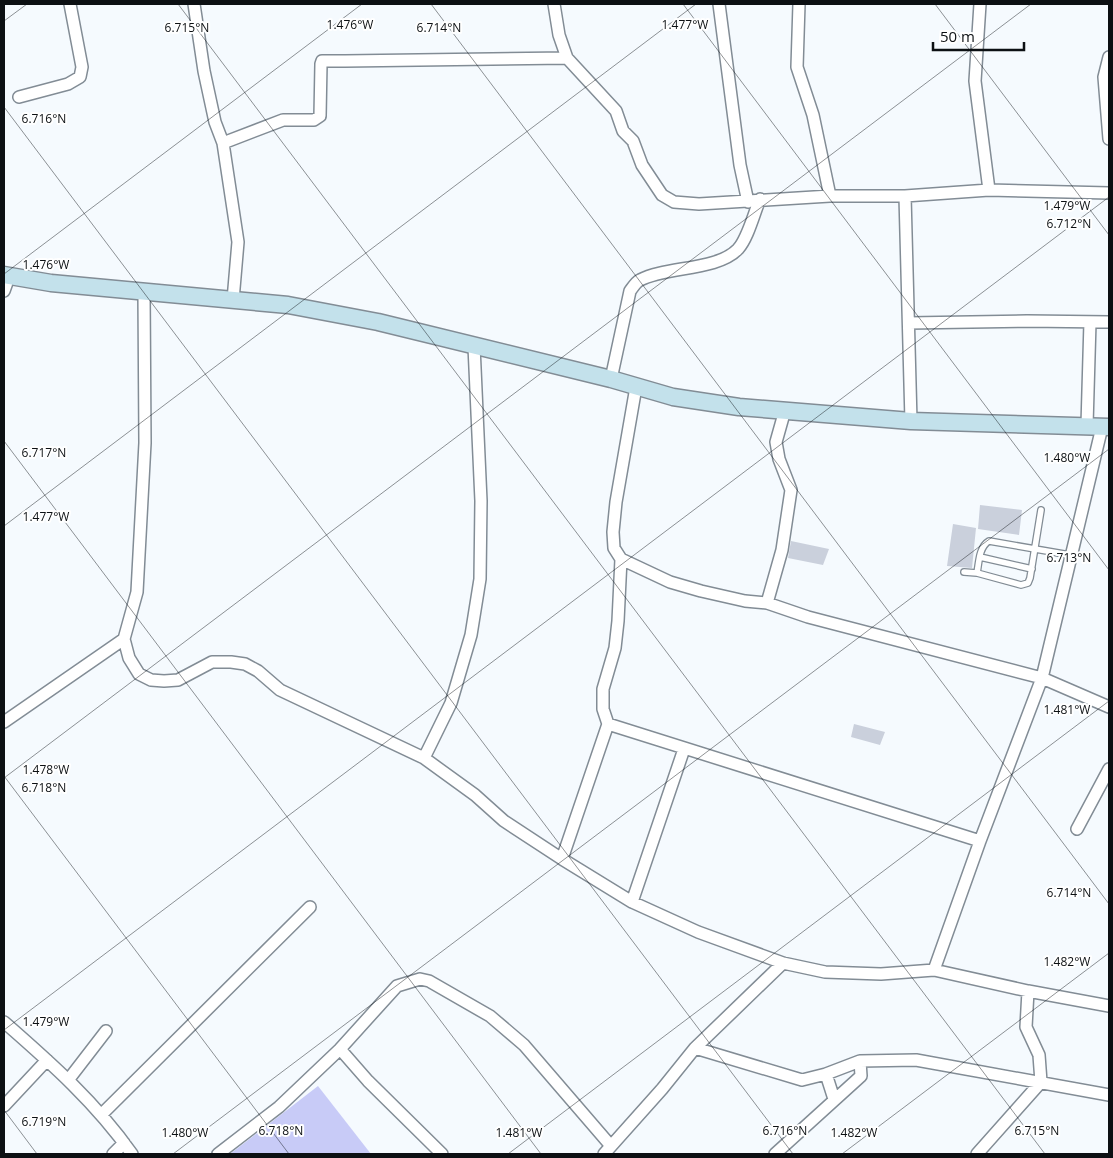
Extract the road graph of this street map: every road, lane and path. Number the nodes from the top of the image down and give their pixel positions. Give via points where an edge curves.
1 (70, 4) edge
2 (194, 4) edge
3 (554, 4) edge
4 (719, 4) edge
5 (799, 4) edge
6 (980, 4) edge
7 (1109, 57) edge
8 (567, 58) junction
9 (19, 97) dead end
10 (1109, 139) edge
11 (223, 143) junction
12 (989, 190) junction
13 (1109, 193) edge
14 (830, 196) junction
15 (904, 196) junction
16 (760, 199) junction
17 (748, 202) junction
18 (5, 281) edge
19 (144, 292) junction
20 (233, 300) junction
21 (1090, 322) junction
22 (1109, 322) edge
23 (909, 323) junction
24 (474, 346) junction
25 (610, 379) junction
26 (636, 386) junction
27 (785, 410) junction
28 (911, 420) junction
29 (1100, 426) edge
30 (1041, 510) dead end
31 (1035, 548) junction
32 (1070, 555) junction
33 (980, 557) junction
34 (621, 559) junction
35 (1032, 569) junction
36 (964, 572) dead end
37 (977, 573) junction
38 (766, 603) junction
39 (124, 639) junction
40 (1042, 678) junction
41 (1109, 707) edge
42 (4, 722) edge
43 (608, 724) junction
44 (684, 748) junction
45 (424, 758) junction
46 (1109, 769) edge
47 (1077, 829) dead end
48 (980, 841) junction
49 (562, 859) junction
50 (632, 902) junction
51 (310, 907) dead end
52 (783, 963) junction
53 (934, 970) junction
54 (1028, 991) junction
55 (1109, 1006) edge
56 (4, 1022) edge
57 (106, 1031) dead end
58 (695, 1048) junction
59 (340, 1050) junction
60 (47, 1060) junction
61 (860, 1061) junction
62 (826, 1074) junction
63 (68, 1079) junction
64 (1041, 1082) junction
65 (1109, 1095) edge
66 (834, 1098) junction
67 (4, 1106) edge
68 (100, 1115) junction
69 (124, 1143) junction
70 (607, 1150) edge
71 (113, 1154) edge
72 (132, 1154) edge
73 (218, 1154) edge
74 (442, 1154) edge
75 (775, 1154) edge
76 (976, 1154) edge

1 - 9 street via 82,67 80,76 68,84
2 - 11 street via 204,71
3 - 8 street via 558,35
4 - 17 street
5 - 14 street via 797,67 813,115
6 - 12 street via 975,81
7 - 10 street via 1104,77
8 - 11 street via 326,60 321,64 320,116 314,120 283,120
8 - 17 street via 616,111 623,131 633,141 642,165 662,195 674,202
11 - 20 street via 238,242
12 - 13 street
12 - 15 street
14 - 15 street
14 - 16 street
15 - 23 street
16 - 17 street
16 - 25 street via 743,242 730,255 638,281 630,291
18 - 19 street
19 - 20 street
19 - 39 street via 145,443 137,592
20 - 24 street via 378,322
21 - 22 street
21 - 23 street
21 - 29 street
23 - 28 street
24 - 25 street
24 - 45 street via 481,501 480,579 471,634 451,703
25 - 26 street
26 - 27 street via 673,397
26 - 34 street via 614,524 614,548
27 - 28 street
27 - 38 street via 776,442 791,490 782,550
28 - 29 street
29 - 32 street
30 - 31 lane
31 - 32 lane
31 - 33 lane via 989,541 983,546
31 - 35 lane
32 - 40 street
33 - 35 lane
33 - 37 lane
34 - 38 street via 693,589
34 - 43 street via 615,648 603,690
35 - 37 lane via 1028,583 1024,585
36 - 37 lane
38 - 40 street
39 - 42 street
39 - 45 street via 129,658 140,674 152,680 178,680 212,662 245,664 280,690
40 - 41 street
40 - 48 street
43 - 44 street
43 - 49 street
44 - 48 street
44 - 50 street
45 - 49 street via 504,820
46 - 47 street
48 - 53 street
49 - 50 street
50 - 52 street via 698,932
51 - 68 street
52 - 53 street via 825,972 882,974
52 - 58 street
53 - 54 street
54 - 55 street
54 - 64 street via 1026,1027 1039,1055
56 - 60 street
57 - 63 street
58 - 62 street via 802,1080
58 - 70 street
59 - 70 street via 397,986 409,981 429,981 490,1016 524,1045
59 - 73 street via 279,1107
59 - 74 street
60 - 63 street
60 - 67 street
61 - 62 street
61 - 64 street via 916,1060
61 - 66 street via 861,1076
62 - 66 street
63 - 68 street
64 - 65 street
64 - 76 street
66 - 75 street
68 - 69 street
69 - 71 street
69 - 72 street

